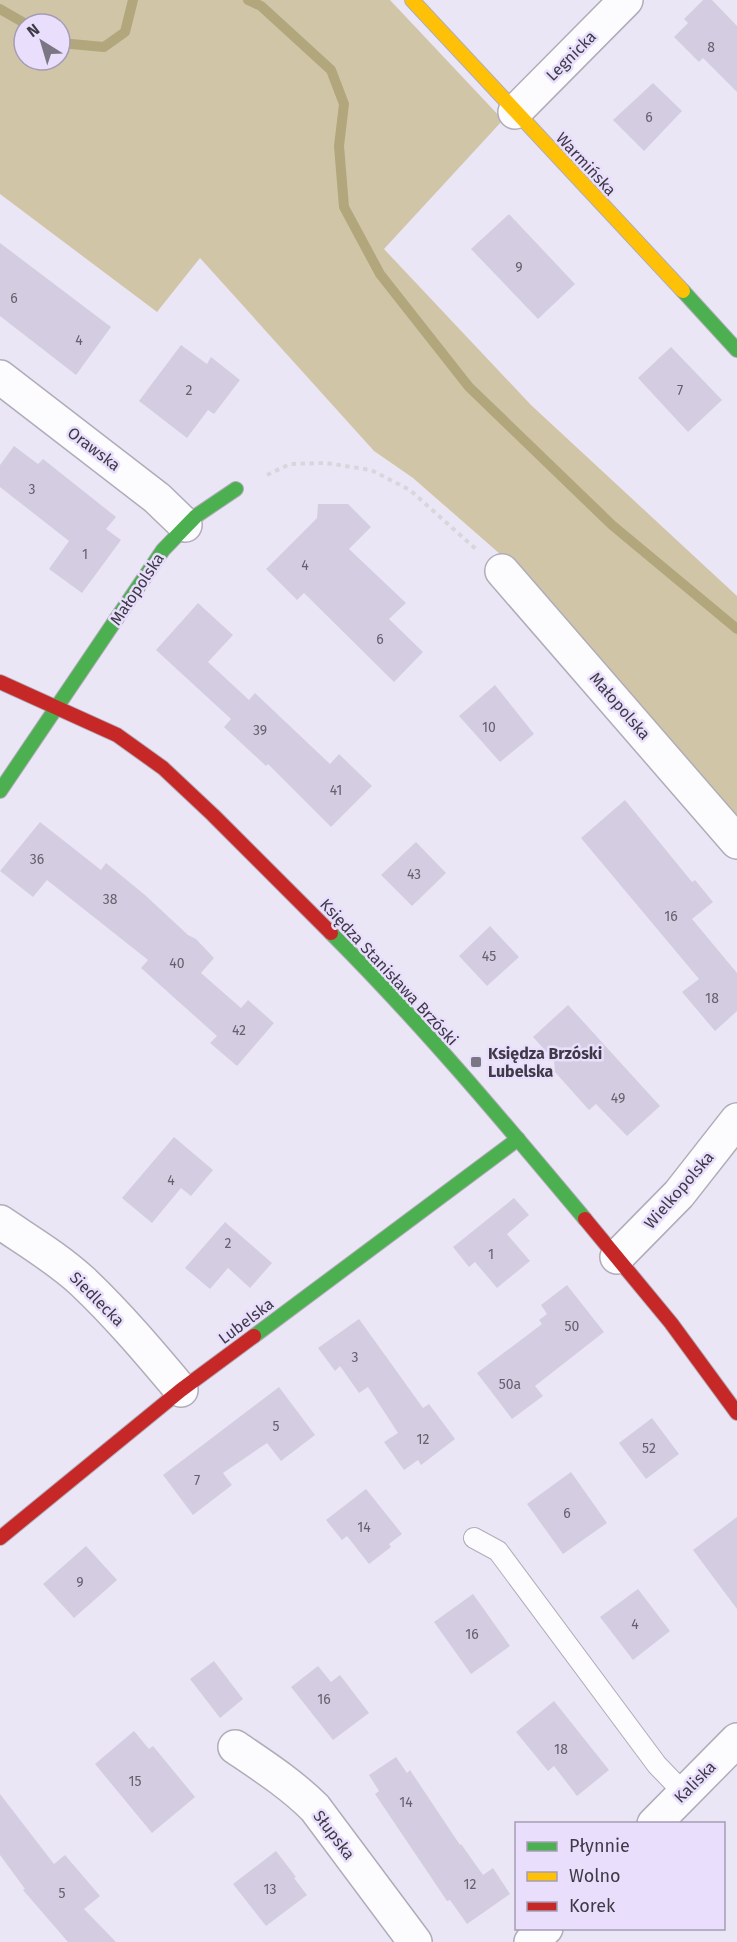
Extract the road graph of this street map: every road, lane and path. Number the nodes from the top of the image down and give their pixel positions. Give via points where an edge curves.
1 (412, 0) edge
2 (626, 0) edge
3 (515, 112) junction
4 (737, 350) edge
5 (0, 377) edge
6 (236, 489) joint
7 (185, 525) junction
8 (502, 570) joint
9 (0, 682) edge
10 (57, 707) junction
11 (0, 791) edge
12 (737, 842) edge
13 (737, 1120) edge
14 (518, 1139) junction
15 (0, 1222) edge
16 (617, 1257) junction
17 (180, 1390) junction
18 (737, 1413) edge
19 (0, 1538) edge
20 (474, 1538) dead end
21 (737, 1740) edge
22 (235, 1747) dead end
23 (684, 1793) junction
24 (656, 1822) edge
25 (545, 1930) edge
26 (415, 1942) edge
27 (531, 1942) edge

1 - 3 street, Warmińska
2 - 3 street, Legnicka
3 - 4 street, Warmińska
5 - 7 street, Orawska via 157,498
6 - 7 street, Małopolska
6 - 8 path via 290,464 326,463 371,470 410,490
7 - 10 street, Małopolska via 163,550
8 - 12 street, Małopolska
9 - 10 street, Księdza Stanisława Brzóski
10 - 11 street, Małopolska
10 - 14 street, Księdza Stanisława Brzóski via 117,735 172,776 343,945
13 - 16 street, Wielkopolska via 679,1194
14 - 16 street, Księdza Stanisława Brzóski
14 - 17 street, Lubelska
15 - 17 street, Siedlecka via 82,1281
16 - 18 street, Księdza Stanisława Brzóski
17 - 19 street, Lubelska
20 - 23 lane via 498,1551 657,1765
21 - 23 street, Kaliska
22 - 26 street, Słupska via 315,1808
23 - 24 street, Kaliska
25 - 27 street

